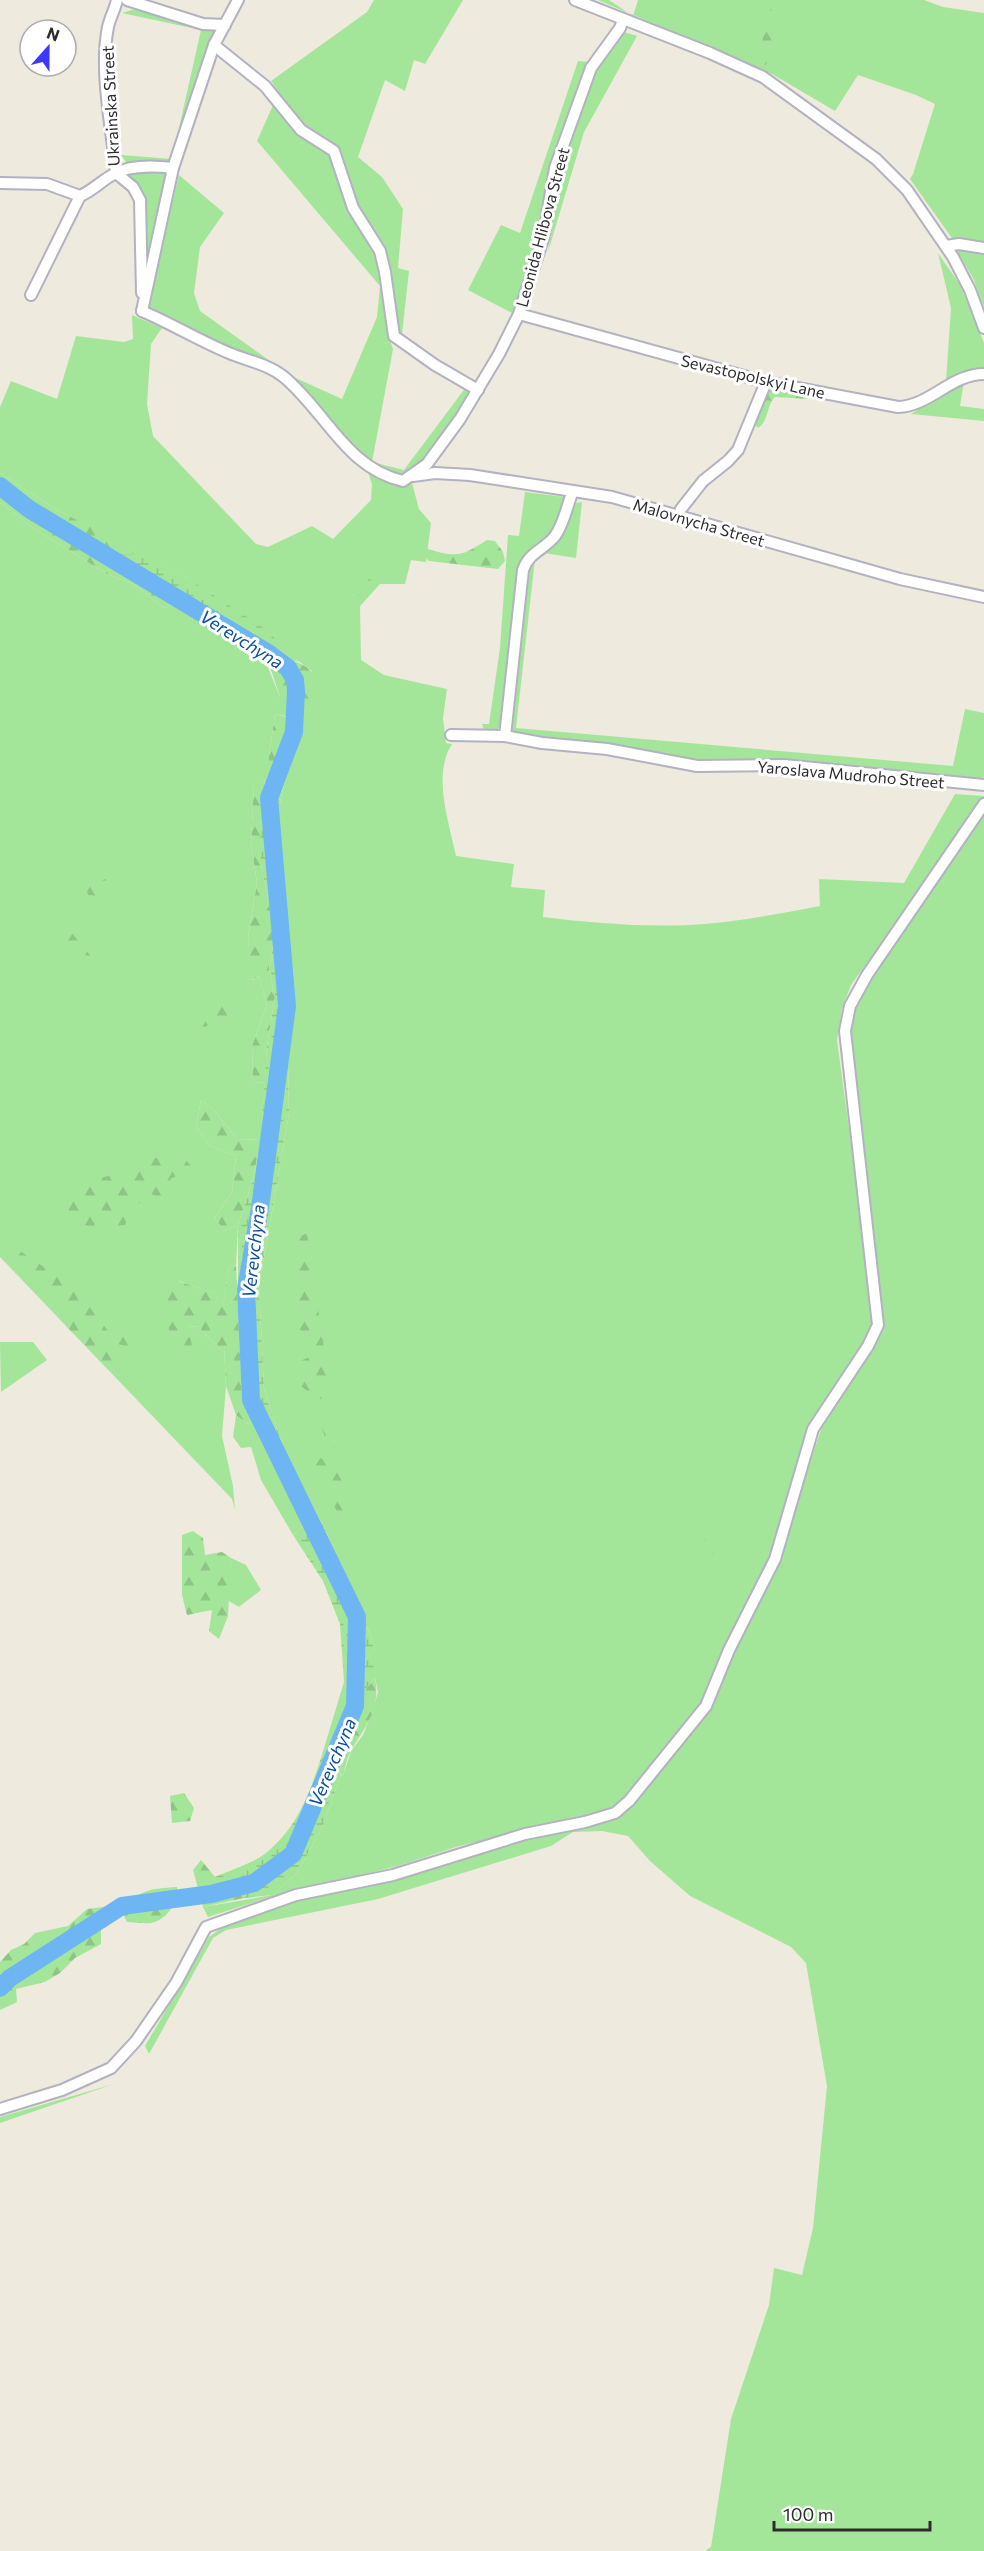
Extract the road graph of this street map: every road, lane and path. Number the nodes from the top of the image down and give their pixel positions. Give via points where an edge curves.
1 (117, 0) edge
2 (127, 0) edge
3 (238, 0) edge
4 (575, 0) edge
5 (623, 20) junction
6 (225, 26) junction
7 (214, 45) junction
8 (173, 168) junction
9 (116, 173) junction
10 (0, 183) edge
11 (80, 196) junction
12 (946, 246) junction
13 (984, 248) edge
14 (31, 295) dead end
15 (142, 311) junction
16 (519, 314) junction
17 (984, 328) edge
18 (984, 374) edge
19 (766, 382) junction
20 (478, 390) junction
21 (406, 479) junction
22 (573, 491) junction
23 (679, 517) junction
24 (984, 597) edge
25 (451, 735) dead end
26 (505, 736) junction
27 (984, 785) edge
28 (984, 804) edge
29 (0, 2109) edge

1 - 9 street, Ukrainska Street via 106,44
2 - 6 street via 203,24
3 - 6 street
4 - 5 street
5 - 12 street via 745,68 781,89 893,174
5 - 16 street, Leonida Hlibova Street via 591,68 555,168 543,239
6 - 7 street
7 - 8 street
7 - 20 street via 265,86 301,130 334,152 353,208 380,251 394,336
8 - 9 street via 130,168
8 - 15 street
9 - 11 street, Ukrainska Street
9 - 15 street via 140,200
10 - 11 street via 47,184
11 - 14 street
12 - 13 street
12 - 17 street via 970,290
15 - 21 street via 283,376 307,398 353,455 388,477
16 - 19 street, Sevastopolskyi Lane
16 - 20 street, Leonida Hlibova Street
18 - 19 street, Sevastopolskyi Lane via 960,378 908,407
19 - 23 street via 738,450 703,481
20 - 21 street, Leonida Hlibova Street via 427,464
21 - 22 street, Malovnycha Street via 457,473
22 - 23 street, Malovnycha Street via 612,497
22 - 26 street via 554,537 533,552 523,570
23 - 24 street, Malovnycha Street via 900,579
25 - 26 street, Yaroslava Mudroho Street
26 - 27 street, Yaroslava Mudroho Street via 696,766 784,765
28 - 29 street via 850,1006 845,1031 878,1325 813,1430 775,1559 706,1706 692,1726 615,1813 525,1834 393,1875 296,1895 206,1927 176,1983 136,2041 111,2068 62,2090

